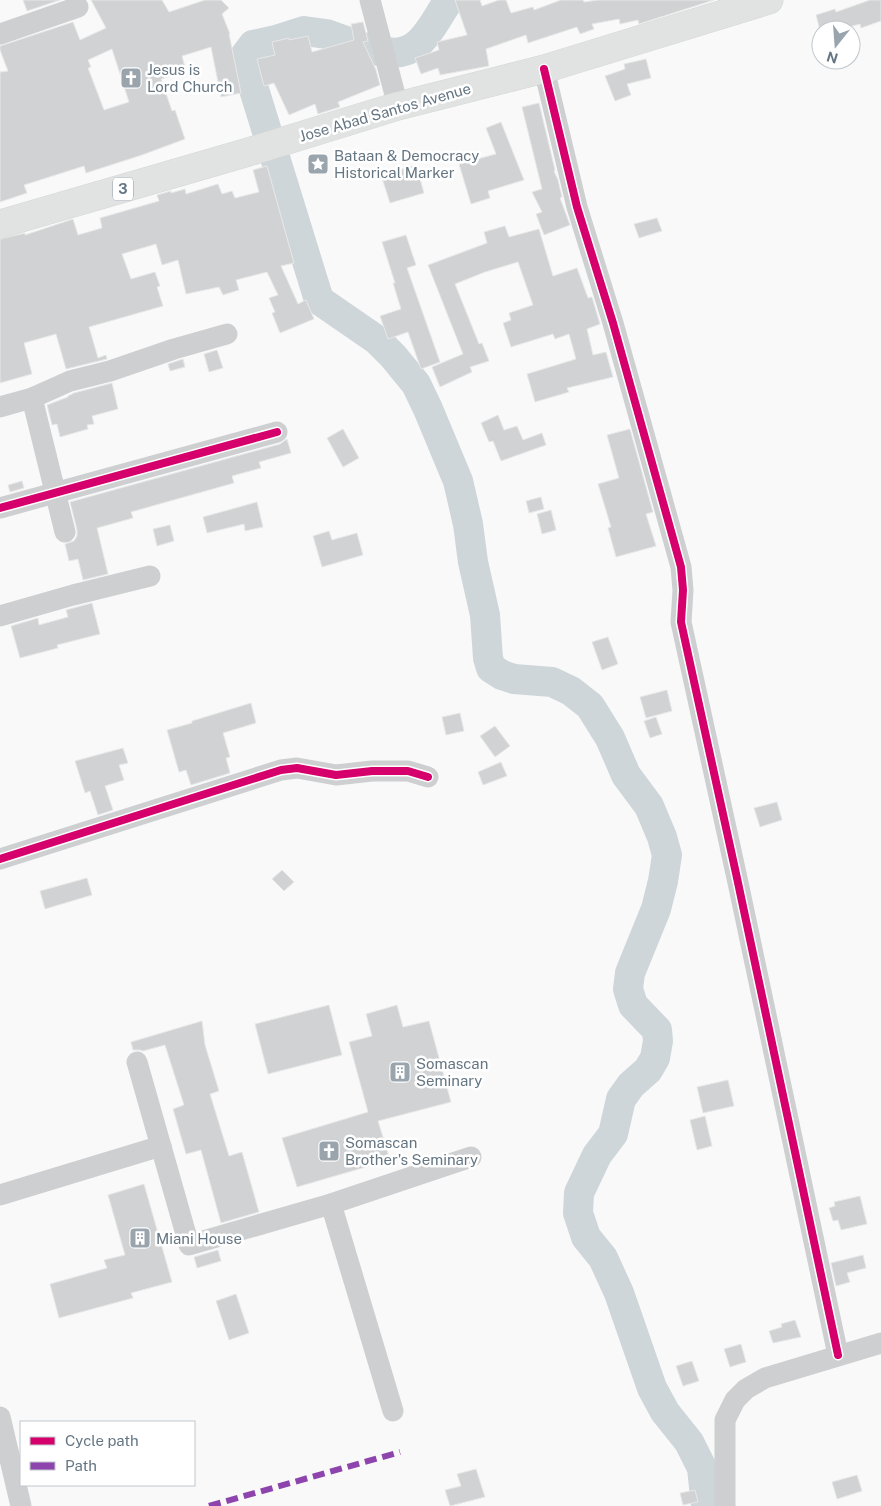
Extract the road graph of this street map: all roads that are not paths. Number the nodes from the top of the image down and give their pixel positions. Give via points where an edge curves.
1 (370, 0) edge
2 (770, 0) edge
3 (78, 7) dead end
4 (0, 34) edge
5 (544, 69) junction
6 (398, 106) junction
7 (0, 224) edge
8 (227, 334) dead end
9 (32, 398) junction
10 (0, 407) edge
11 (277, 432) dead end
12 (56, 493) junction
13 (0, 508) edge
14 (65, 532) dead end
15 (150, 576) dead end
16 (0, 616) edge
17 (428, 777) dead end
18 (0, 859) edge
19 (137, 1062) dead end
20 (161, 1146) junction
21 (471, 1157) dead end
22 (0, 1195) edge
23 (331, 1204) junction
24 (881, 1343) edge
25 (838, 1355) junction
26 (393, 1411) dead end
27 (0, 1417) edge
28 (7, 1475) edge
29 (21, 1506) edge
30 (725, 1506) edge

1 - 6 street
2 - 5 highway, Jose Abad Santos Avenue / 3
3 - 4 street
5 - 6 highway, Jose Abad Santos Avenue / 3
5 - 25 street via 577,207 681,567 681,622
6 - 7 highway, Jose Abad Santos Avenue / 3
8 - 9 street via 70,381
9 - 10 street
9 - 12 street
11 - 12 street
12 - 13 street
12 - 14 street
15 - 16 street
17 - 18 street via 408,770 336,775 297,768 281,770
19 - 20 street
20 - 22 street
20 - 23 street via 189,1245
21 - 23 street
23 - 26 street
24 - 25 street
25 - 30 street via 766,1378 746,1389 735,1400 726,1420
27 - 28 street
28 - 29 street

